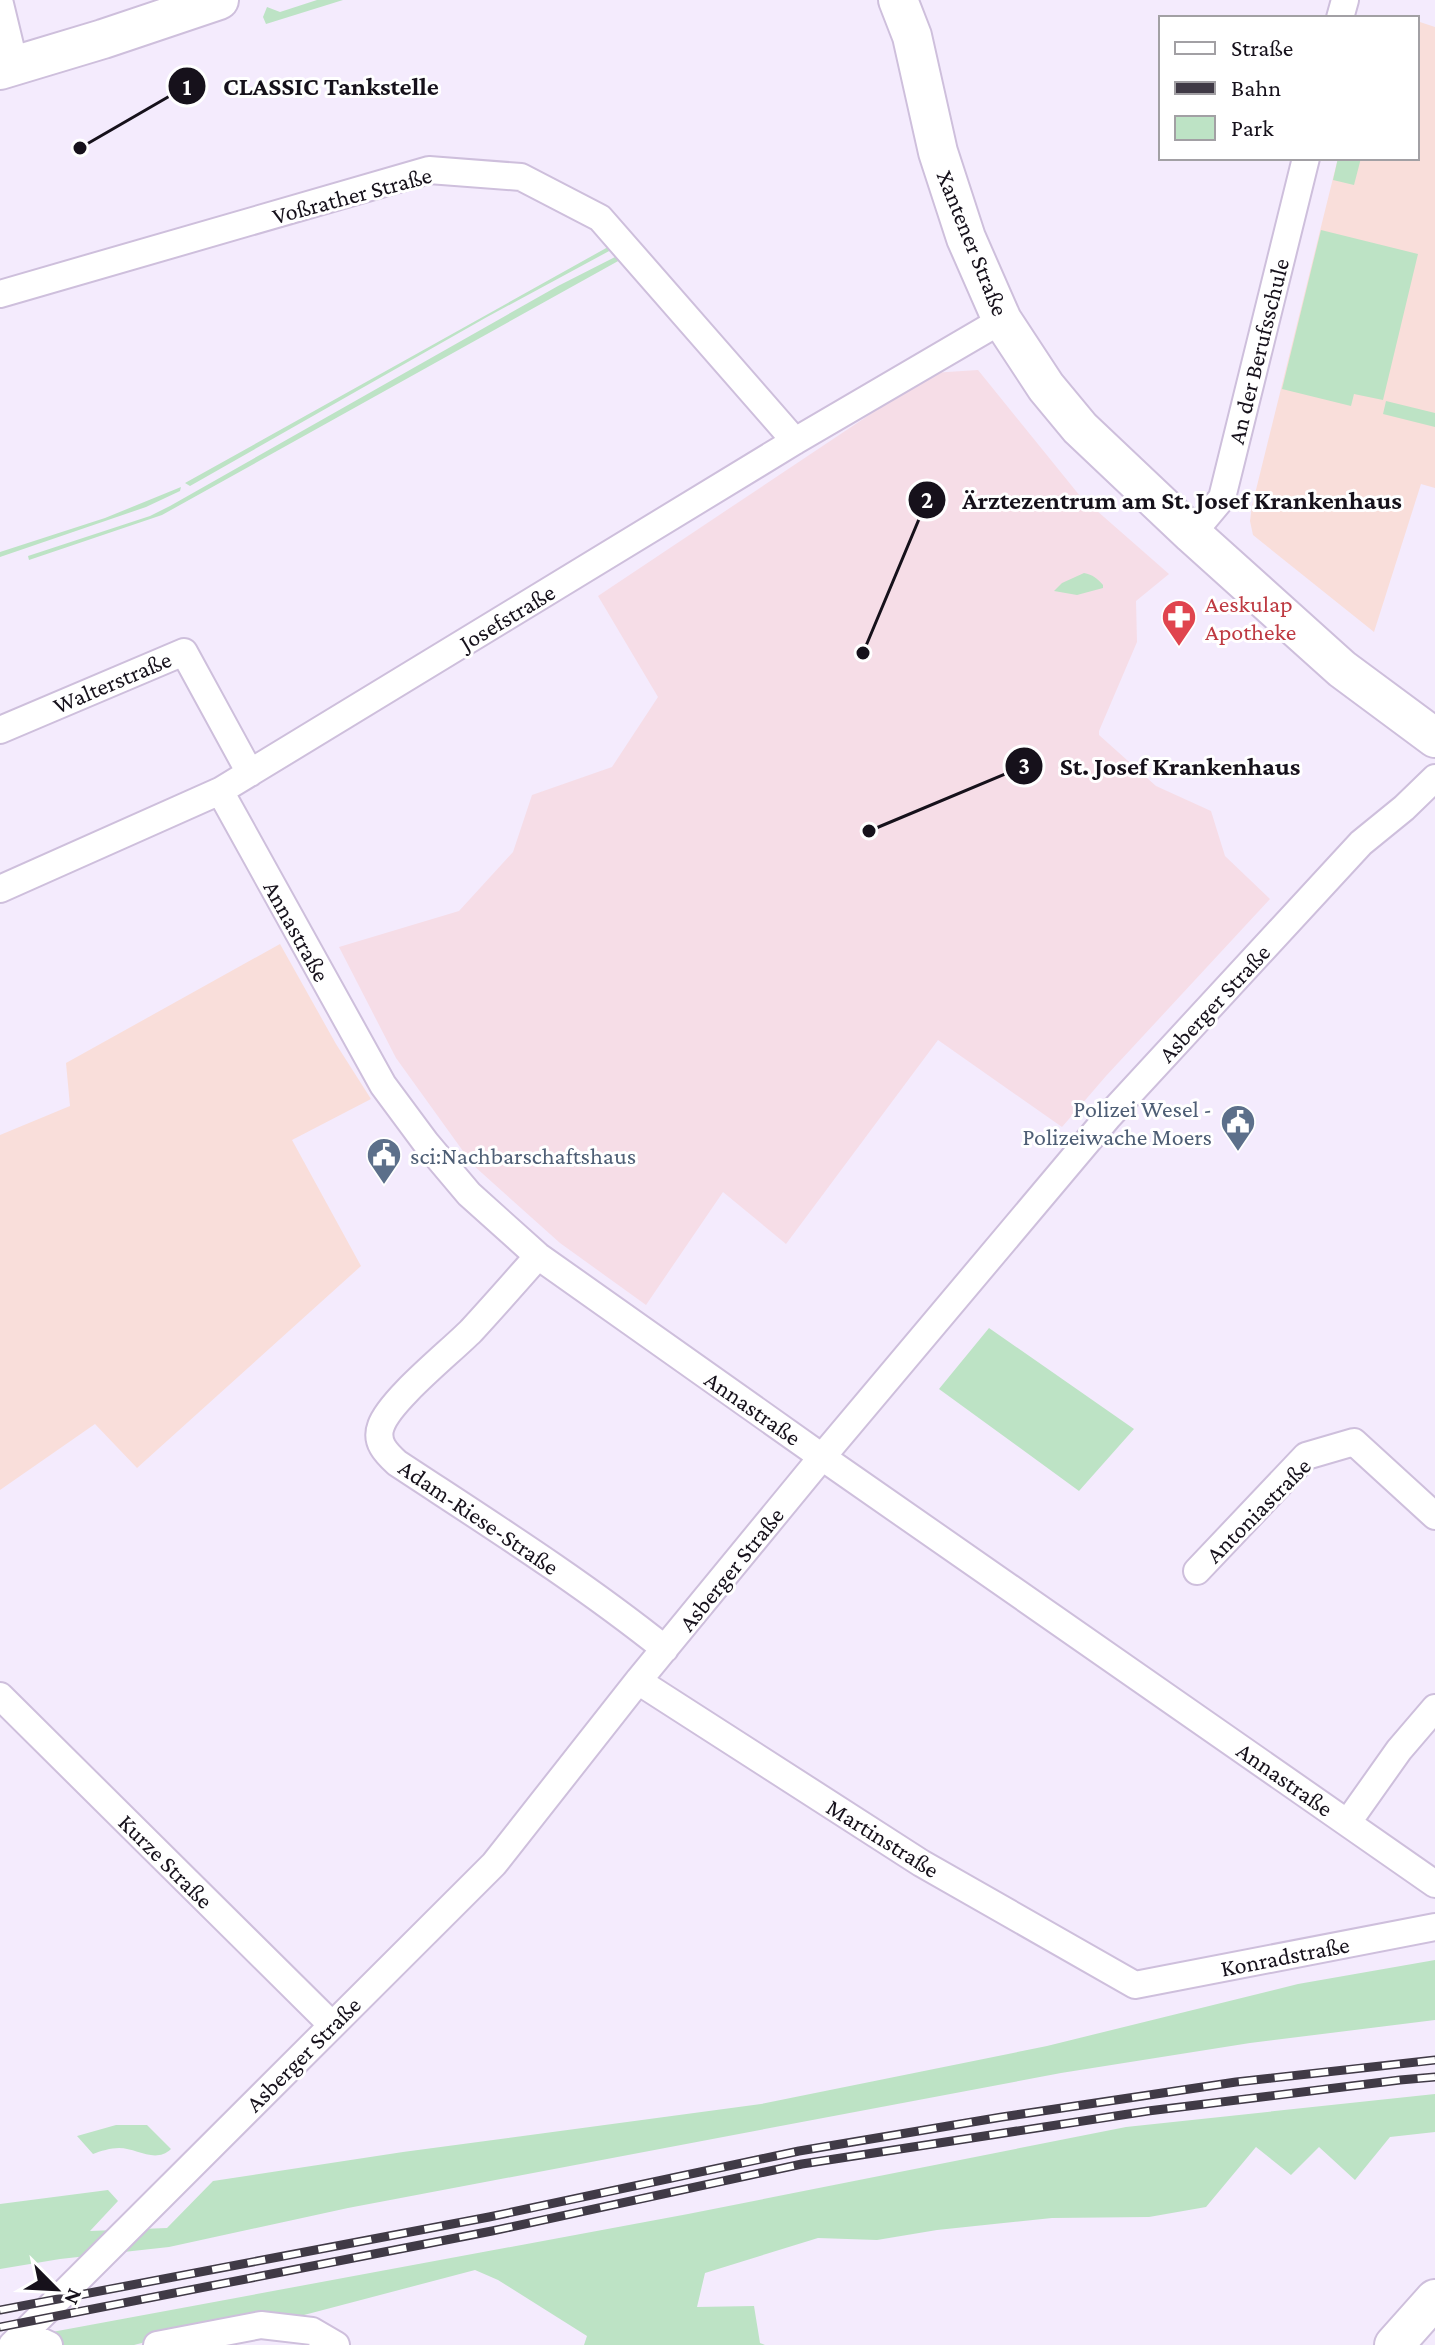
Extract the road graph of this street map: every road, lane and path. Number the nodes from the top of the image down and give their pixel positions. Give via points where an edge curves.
1 (219, 0) edge
2 (898, 0) edge
3 (0, 4) edge
4 (8, 68) edge
5 (1306, 160) edge
6 (0, 294) edge
7 (1002, 320) junction
8 (795, 441) junction
9 (1192, 534) junction
10 (0, 730) edge
11 (1435, 738) edge
12 (250, 773) junction
13 (1435, 778) edge
14 (220, 791) junction
15 (0, 889) edge
16 (538, 1256) junction
17 (822, 1457) junction
18 (1435, 1516) edge
19 (1197, 1571) dead end
20 (665, 1649) junction
21 (638, 1681) junction
22 (0, 1696) edge
23 (1435, 1708) edge
24 (1348, 1822) junction
25 (1435, 1884) edge
26 (1435, 1927) edge
27 (1135, 1985) joint
28 (332, 2025) junction
29 (1435, 2299) edge
30 (18, 2339) edge
31 (49, 2345) edge
32 (157, 2345) edge
33 (336, 2345) edge
34 (1394, 2345) edge

1 - 4 main road
2 - 7 main road, Xantener Straße via 912,36 938,152 966,238
3 - 4 street
5 - 9 street, An der Berufsschule via 1222,498
6 - 8 street, Voßrather Straße via 429,170 521,177 600,218
7 - 8 street, Josefstraße
7 - 9 main road, Xantener Straße via 1080,428
8 - 12 street, Josefstraße
9 - 11 main road, Xantener Straße via 1342,669
10 - 12 street, Walterstraße via 184,652
12 - 14 street, Josefstraße
13 - 17 street, Asberger Straße via 1361,843 1108,1117
14 - 15 street, Josefstraße
14 - 16 street, Annastraße via 383,1085 469,1194
16 - 17 street, Annastraße
16 - 20 street, Adam-Riese-Straße via 393,1406 379,1437 397,1463 577,1582
17 - 20 street, Asberger Straße
17 - 24 street, Annastraße
18 - 19 street, Antoniastraße via 1354,1442 1306,1456
20 - 21 street, Asberger Straße
21 - 27 street, Martinstraße via 921,1863
21 - 28 street, Asberger Straße via 494,1864
22 - 28 street, Kurze Straße
23 - 24 street
24 - 25 street, Annastraße
26 - 27 street, Konradstraße
28 - 30 street, Asberger Straße
29 - 34 main road
30 - 31 street
32 - 33 street via 261,2325 312,2331

